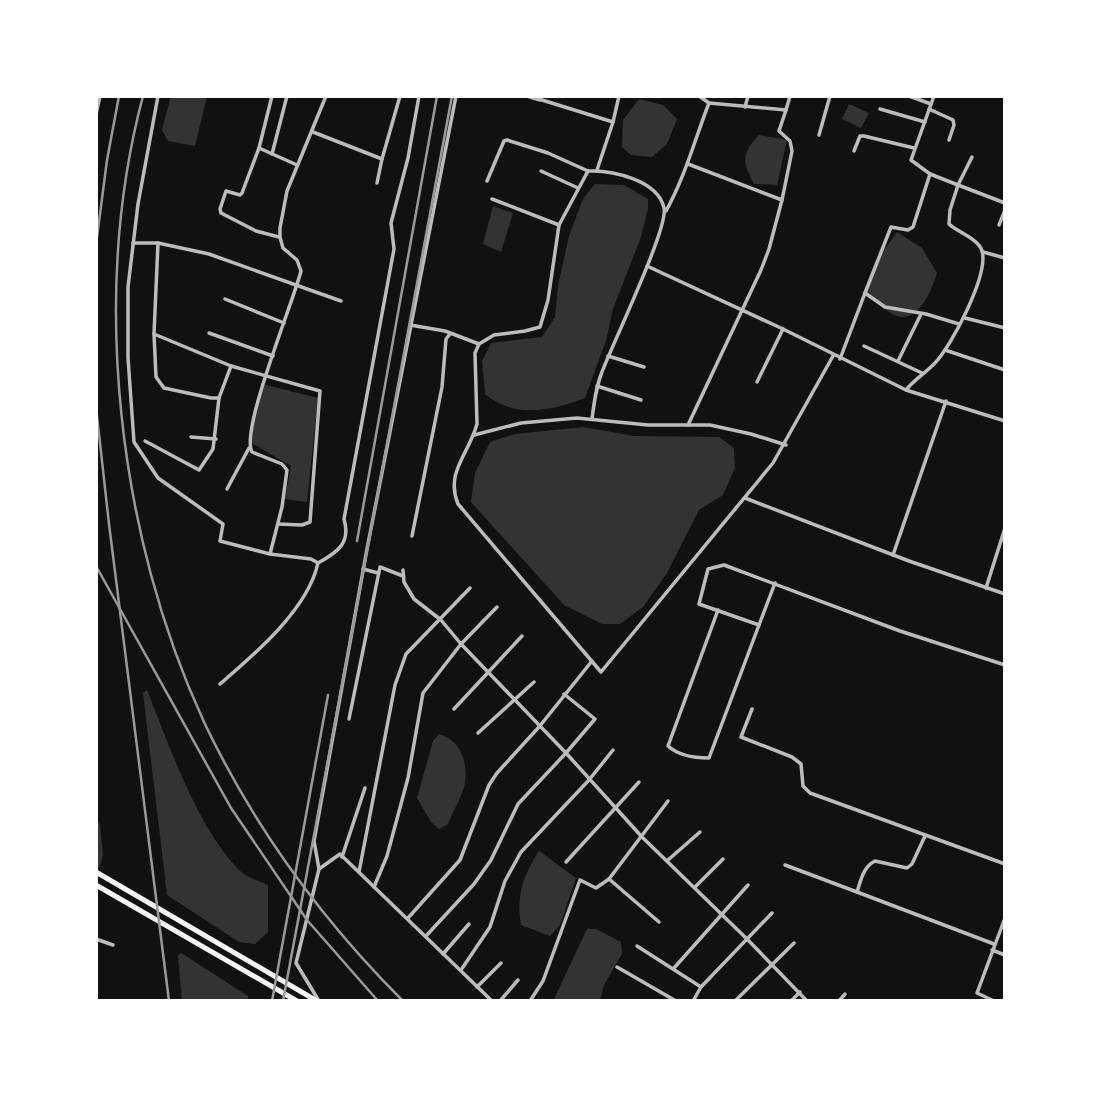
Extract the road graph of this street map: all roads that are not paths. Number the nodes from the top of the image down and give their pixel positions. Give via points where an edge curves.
1 (100, 96) edge
2 (158, 96) edge
3 (272, 96) edge
4 (286, 96) edge
5 (326, 96) edge
6 (400, 96) edge
7 (419, 96) edge
8 (456, 96) edge
9 (527, 96) edge
10 (537, 96) edge
11 (619, 96) edge
12 (699, 96) edge
13 (748, 96) edge
14 (790, 96) edge
15 (830, 96) edge
16 (909, 96) edge
17 (934, 96) edge
18 (542, 100) junction
19 (709, 103) junction
20 (745, 107) junction
21 (930, 107) junction
22 (880, 108) dead end
23 (786, 110) junction
24 (96, 114) edge
25 (613, 122) junction
26 (925, 122) junction
27 (313, 132) junction
28 (819, 135) dead end
29 (949, 140) dead end
30 (259, 148) junction
31 (914, 148) junction
32 (854, 151) dead end
33 (272, 154) junction
34 (972, 157) dead end
35 (382, 159) junction
36 (297, 164) junction
37 (688, 164) junction
38 (597, 170) junction
39 (541, 171) dead end
40 (588, 171) junction
41 (930, 174) junction
42 (487, 181) dead end
43 (377, 183) dead end
44 (958, 185) junction
45 (578, 188) junction
46 (492, 200) dead end
47 (782, 200) junction
48 (1005, 203) edge
49 (1005, 210) edge
50 (666, 211) junction
51 (559, 225) junction
52 (999, 225) dead end
53 (279, 237) junction
54 (133, 243) junction
55 (158, 243) junction
56 (983, 252) junction
57 (1005, 258) edge
58 (647, 266) junction
59 (297, 286) junction
60 (865, 293) junction
61 (225, 299) dead end
62 (341, 301) dead end
63 (742, 311) junction
64 (921, 314) junction
65 (965, 318) junction
66 (284, 323) junction
67 (410, 324) junction
68 (959, 324) junction
69 (1005, 328) edge
70 (783, 330) junction
71 (209, 333) dead end
72 (154, 334) junction
73 (450, 334) junction
74 (479, 344) junction
75 (864, 346) dead end
76 (945, 350) junction
77 (273, 356) junction
78 (608, 356) junction
79 (833, 356) junction
80 (840, 359) junction
81 (898, 361) junction
82 (231, 366) junction
83 (644, 367) dead end
84 (1005, 370) edge
85 (922, 373) junction
86 (266, 376) junction
87 (757, 382) dead end
88 (597, 386) junction
89 (906, 390) junction
90 (219, 398) junction
91 (641, 400) dead end
92 (946, 401) junction
93 (592, 419) junction
94 (1005, 421) edge
95 (688, 425) junction
96 (474, 435) junction
97 (191, 437) dead end
98 (216, 439) junction
99 (145, 441) dead end
100 (786, 445) junction
101 (249, 448) junction
102 (227, 489) dead end
103 (746, 498) junction
104 (278, 524) junction
105 (1005, 528) edge
106 (412, 536) dead end
107 (999, 549) junction
108 (1005, 551) edge
109 (270, 554) junction
110 (893, 555) junction
111 (318, 563) junction
112 (363, 569) junction
113 (403, 570) dead end
114 (379, 573) junction
115 (403, 576) junction
116 (775, 583) junction
117 (470, 588) dead end
118 (986, 588) junction
119 (1005, 594) edge
120 (497, 607) dead end
121 (718, 610) junction
122 (441, 620) junction
123 (759, 625) junction
124 (523, 636) dead end
125 (461, 644) junction
126 (592, 661) junction
127 (1005, 665) edge
128 (488, 671) junction
129 (534, 682) dead end
130 (220, 684) dead end
131 (565, 694) junction
132 (514, 700) junction
133 (454, 709) dead end
134 (752, 709) dead end
135 (349, 719) dead end
136 (539, 727) junction
137 (478, 733) dead end
138 (613, 750) dead end
139 (566, 753) junction
140 (589, 780) junction
141 (639, 782) dead end
142 (365, 788) dead end
143 (668, 801) dead end
144 (614, 806) junction
145 (700, 832) dead end
146 (925, 835) junction
147 (642, 837) junction
148 (342, 857) junction
149 (723, 859) dead end
150 (668, 860) junction
151 (566, 862) dead end
152 (1005, 864) edge
153 (785, 865) dead end
154 (319, 869) junction
155 (96, 872) edge
156 (359, 872) junction
157 (609, 879) junction
158 (96, 885) edge
159 (748, 885) dead end
160 (374, 887) junction
161 (695, 887) junction
162 (857, 892) junction
163 (772, 914) dead end
164 (721, 915) junction
165 (408, 918) junction
166 (1005, 918) edge
167 (659, 922) dead end
168 (469, 924) dead end
169 (426, 936) junction
170 (96, 939) edge
171 (748, 940) junction
172 (794, 943) dead end
173 (994, 944) junction
174 (113, 945) dead end
175 (637, 946) dead end
176 (992, 950) junction
177 (443, 954) junction
178 (1005, 955) edge
179 (501, 963) dead end
180 (773, 965) junction
181 (617, 967) dead end
182 (674, 968) junction
183 (461, 971) junction
184 (518, 980) dead end
185 (477, 987) junction
186 (701, 987) junction
187 (800, 992) junction
188 (977, 993) junction
189 (845, 994) dead end
190 (298, 1001) edge
191 (318, 1001) edge
192 (492, 1001) edge
193 (500, 1001) edge
194 (530, 1001) edge
195 (676, 1001) edge
196 (693, 1001) edge
197 (735, 1001) edge
198 (791, 1001) edge
199 (807, 1001) edge
200 (839, 1001) edge
201 (973, 1001) edge
202 (994, 1001) edge

1 - 24 street
2 - 54 street
3 - 30 street
4 - 33 street
5 - 27 street
6 - 35 street
7 - 111 street via 391,223 394,250 344,519 347,531 344,543
8 - 67 street
9 - 18 street
10 - 18 street
11 - 25 street
12 - 19 street
13 - 20 street
14 - 23 street
15 - 28 street
16 - 21 street
17 - 21 street
18 - 25 street
19 - 20 street
19 - 37 street
20 - 23 street
21 - 26 street
21 - 29 street via 953,120
22 - 26 street
23 - 47 street via 779,131 790,141 792,151
25 - 38 street
26 - 31 street
27 - 35 street
27 - 36 street
30 - 33 street
30 - 53 street via 242,193 226,191 220,209 256,231
31 - 32 street via 860,136
31 - 41 street via 911,160
33 - 36 street
34 - 44 street
35 - 43 street
36 - 53 street via 286,191
37 - 47 street
37 - 50 street
38 - 40 street
38 - 50 street via 630,177 651,189
39 - 45 street
40 - 42 street via 507,140
40 - 45 street
41 - 44 street
41 - 60 street via 913,228 891,227
44 - 48 street
44 - 56 street via 949,223
45 - 51 street
46 - 51 street
47 - 63 street via 769,249
49 - 52 street
50 - 58 street
51 - 74 street via 540,327 494,335
53 - 59 street via 300,265
54 - 55 street
54 - 109 street via 128,358 134,442 158,478 223,524 220,541
55 - 59 street via 209,254
55 - 72 street
56 - 57 street
56 - 65 street
58 - 63 street
58 - 78 street
59 - 62 street
59 - 66 street
60 - 64 street via 885,307
60 - 80 street
61 - 66 street
63 - 70 street
63 - 95 street
64 - 68 street
64 - 81 street
65 - 68 street
65 - 69 street
66 - 77 street
67 - 73 street
67 - 112 street
68 - 76 street
70 - 79 street
70 - 87 street
71 - 77 street
72 - 82 street
72 - 90 street via 156,377 164,388
73 - 74 street
73 - 106 street
74 - 96 street via 475,353
75 - 81 street
76 - 84 street
76 - 85 street
77 - 86 street
78 - 83 street
78 - 88 street
79 - 80 street
79 - 100 street
80 - 89 street
81 - 85 street
82 - 86 street
82 - 90 street
85 - 89 street
86 - 101 street via 249,432
86 - 104 street via 320,391 310,522
88 - 91 street
88 - 93 street
89 - 92 street
90 - 98 street
92 - 94 street
92 - 110 street
93 - 95 street
93 - 96 street via 521,423
95 - 100 street via 710,425
96 - 126 street via 455,474 452,490 458,504
97 - 98 street
98 - 99 street via 199,470
100 - 103 street
101 - 102 street
101 - 104 street via 287,470
103 - 110 street
103 - 126 street via 601,671
104 - 109 street
105 - 107 street
107 - 108 street
107 - 118 street
109 - 111 street
110 - 118 street
111 - 130 street via 303,598 266,642
112 - 114 street
112 - 154 street via 314,841
113 - 115 street
114 - 115 street via 380,567
114 - 135 street
115 - 122 street via 414,599
116 - 121 street via 723,565 708,569 699,604
116 - 123 street
116 - 127 street
117 - 122 street
118 - 119 street
120 - 125 street
121 - 123 street
121 - 123 street via 668,746 673,750 709,758
122 - 125 street
122 - 156 street via 406,654 398,673
124 - 128 street
125 - 128 street
125 - 160 street via 423,693 408,778
126 - 131 street
128 - 132 street
128 - 133 street
129 - 132 street
131 - 136 street
131 - 139 street via 595,719
132 - 136 street
132 - 137 street
134 - 146 street via 741,737 801,764 803,786 810,793
136 - 139 street
136 - 165 street via 493,779 460,860
138 - 140 street
139 - 140 street
139 - 169 street via 518,804 491,860
140 - 144 street
140 - 183 street via 521,852 505,881 490,927
141 - 144 street
142 - 148 street
143 - 147 street
144 - 147 street
144 - 151 street
145 - 150 street
146 - 152 street
146 - 162 street via 912,864 907,868 875,861 865,868
147 - 150 street
147 - 157 street
148 - 154 street via 340,854
148 - 156 street
149 - 161 street
150 - 161 street
153 - 162 street
154 - 191 street via 296,963
155 - 191 highway
156 - 160 street
157 - 167 street
157 - 194 street via 596,888 580,880
158 - 190 highway
159 - 164 street
160 - 165 street
161 - 164 street
162 - 173 street
163 - 171 street
164 - 171 street
164 - 182 street
165 - 169 street
166 - 173 street
168 - 177 street
169 - 177 street
170 - 174 street
171 - 180 street
171 - 186 street
172 - 180 street
173 - 176 street
175 - 182 street
176 - 178 street
176 - 188 street
177 - 183 street
179 - 185 street
180 - 187 street
180 - 197 street
181 - 195 street
182 - 186 street
183 - 185 street
184 - 193 street
185 - 192 street
186 - 196 street
187 - 198 street
187 - 199 street
188 - 201 street
188 - 202 street
189 - 200 street

